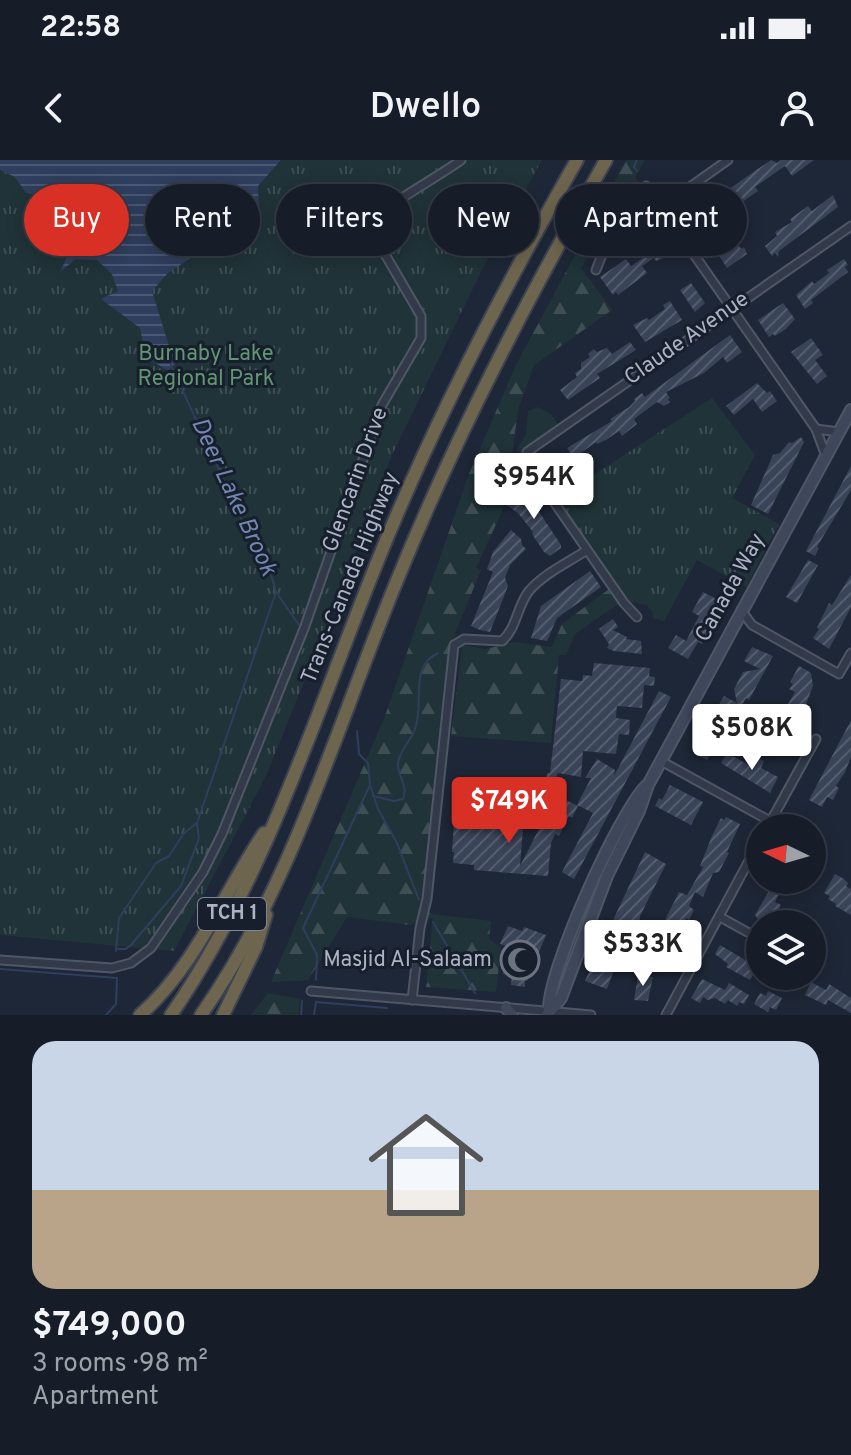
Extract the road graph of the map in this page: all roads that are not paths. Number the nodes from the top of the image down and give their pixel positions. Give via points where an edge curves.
1 (461, 160) edge
2 (577, 160) edge
3 (606, 160) edge
4 (728, 160) edge
5 (694, 184) edge
6 (851, 226) edge
7 (602, 256) edge
8 (694, 256) edge
9 (596, 270) dead end
10 (731, 309) junction
11 (851, 410) edge
12 (816, 429) junction
13 (839, 432) junction
14 (826, 456) junction
15 (587, 550) junction
16 (741, 610) junction
17 (637, 617) dead end
18 (851, 653) edge
19 (816, 739) dead end
20 (661, 761) junction
21 (281, 807) junction
22 (751, 814) edge
23 (774, 814) edge
24 (746, 867) edge
25 (275, 887) junction
26 (720, 917) junction
27 (746, 931) edge
28 (0, 960) edge
29 (311, 991) dead end
30 (412, 1000) junction
31 (509, 1011) edge
32 (548, 1013) edge
33 (140, 1015) edge
34 (171, 1015) edge
35 (201, 1015) edge
36 (223, 1015) edge
37 (591, 1015) edge
38 (666, 1015) edge

1 - 28 street, Glencarin Drive via 374,218 372,232 421,316 421,338 382,405 305,626 203,872 151,948 131,963 112,968
2 - 21 highway, Trans-Canada Highway / TCH 1 via 495,307 401,504
3 - 25 highway, Trans-Canada Highway / TCH 1 via 499,355 426,511
4 - 5 street
6 - 10 street, Claude Avenue
7 - 9 street
8 - 10 street
10 - 12 street
10 - 15 street, Claude Avenue via 526,454
11 - 13 main road, Canada Way
12 - 13 street
12 - 14 street
13 - 14 main road, Canada Way
14 - 16 main road, Canada Way
15 - 17 street
15 - 30 street via 527,593 502,641 455,643
16 - 18 street via 752,625 839,674
16 - 20 main road, Canada Way
19 - 23 street
20 - 22 street
20 - 32 main road, Canada Way via 624,820 576,919 548,998
21 - 33 highway via 187,960
21 - 34 highway, Trans-Canada Highway / TCH 1 via 234,911
24 - 26 street
25 - 35 highway, Trans-Canada Highway / TCH 1
25 - 36 highway via 256,947
26 - 27 street
26 - 38 street
29 - 30 street
30 - 31 street
31 - 32 street
32 - 37 street

